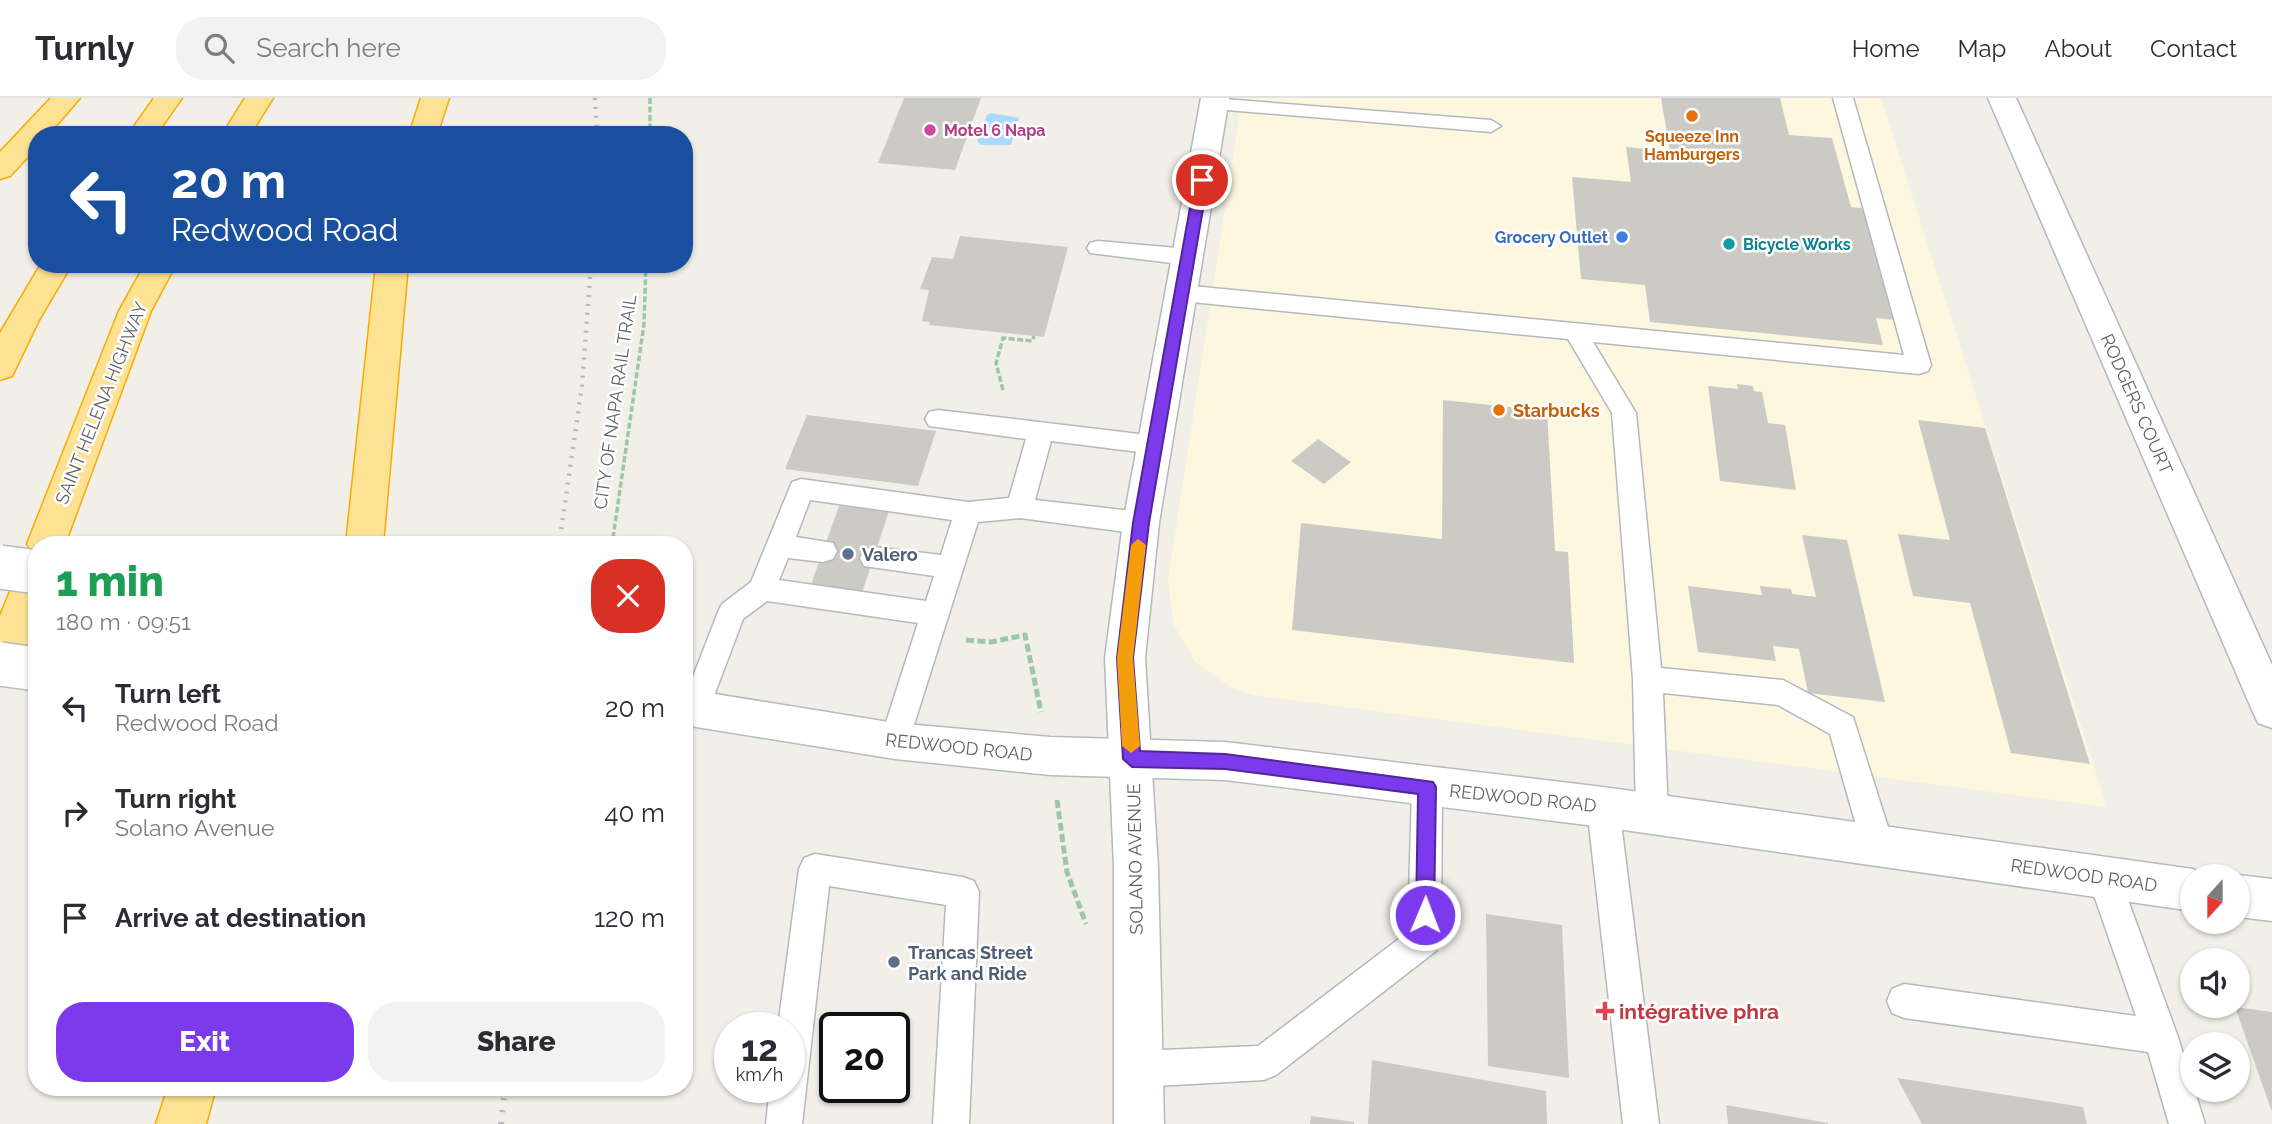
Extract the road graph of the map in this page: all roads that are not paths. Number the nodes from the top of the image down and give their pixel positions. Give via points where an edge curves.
1 (66, 98) edge
2 (168, 98) edge
3 (259, 98) edge
4 (435, 98) edge
5 (1843, 98) edge
6 (2002, 98) edge
7 (1215, 101) edge
8 (40, 126) edge
9 (148, 126) edge
10 (242, 126) edge
11 (426, 126) edge
12 (1491, 126) dead end
13 (28, 139) edge
14 (0, 170) edge
15 (1098, 248) dead end
16 (1188, 257) junction
17 (51, 273) edge
18 (156, 273) edge
19 (391, 273) edge
20 (1181, 293) junction
21 (1576, 333) junction
22 (0, 368) edge
23 (938, 419) dead end
24 (1041, 432) junction
25 (1155, 444) junction
26 (1020, 508) junction
27 (968, 512) junction
28 (1141, 523) junction
29 (49, 536) edge
30 (365, 536) edge
31 (780, 545) junction
32 (823, 551) dead end
33 (874, 558) dead end
34 (0, 567) edge
35 (950, 567) junction
36 (28, 569) edge
37 (762, 589) junction
38 (28, 593) edge
39 (936, 614) junction
40 (0, 666) edge
41 (28, 668) edge
42 (1648, 679) junction
43 (693, 701) edge
44 (693, 708) edge
45 (2272, 710) edge
46 (895, 741) junction
47 (1132, 759) junction
48 (1427, 787) junction
49 (1603, 807) junction
50 (1652, 813) junction
51 (1878, 846) junction
52 (2104, 878) junction
53 (2180, 888) edge
54 (2250, 897) edge
55 (2272, 900) edge
56 (1904, 1001) dead end
57 (797, 1012) edge
58 (2161, 1037) junction
59 (1138, 1069) junction
60 (189, 1096) edge
61 (786, 1103) edge
62 (181, 1124) edge
63 (784, 1124) edge
64 (951, 1124) edge
65 (1139, 1124) edge
66 (1641, 1124) edge
67 (2187, 1124) edge

1 - 8 highway
2 - 9 highway
3 - 10 highway
4 - 11 highway
5 - 21 lane via 1919,365
6 - 45 street, RODGERS COURT
7 - 12 lane
7 - 16 street, SOLANO AVENUE
13 - 14 highway
15 - 16 lane
16 - 20 street, SOLANO AVENUE
17 - 22 highway
18 - 29 highway, SAINT HELENA HIGHWAY via 135,311
19 - 30 highway
20 - 21 lane
20 - 25 street, SOLANO AVENUE
21 - 42 lane via 1624,413
23 - 24 lane
24 - 25 lane
24 - 26 lane
25 - 28 street, SOLANO AVENUE
26 - 27 lane
26 - 28 lane
27 - 31 lane via 802,489
27 - 35 lane
28 - 47 street, SOLANO AVENUE via 1125,658
31 - 32 lane
31 - 37 lane
33 - 35 lane
34 - 36 street, bridge
35 - 39 lane
37 - 39 lane
37 - 43 lane via 732,612
38 - 40 highway
39 - 46 lane
40 - 41 street, bridge
42 - 50 lane
42 - 51 lane via 1783,693 1842,726
44 - 46 street, REDWOOD ROAD
46 - 47 street, REDWOOD ROAD
47 - 48 street, REDWOOD ROAD via 1225,761
47 - 59 street, SOLANO AVENUE
48 - 49 street, REDWOOD ROAD
48 - 59 lane via 1424,940 1264,1063
49 - 50 street, REDWOOD ROAD
49 - 66 lane
50 - 51 street, REDWOOD ROAD
51 - 52 street, REDWOOD ROAD
52 - 53 street, REDWOOD ROAD
52 - 58 lane
54 - 55 street
56 - 58 lane
57 - 64 lane via 815,869 962,892
58 - 67 lane
59 - 65 street, SOLANO AVENUE
60 - 62 highway
61 - 63 lane

